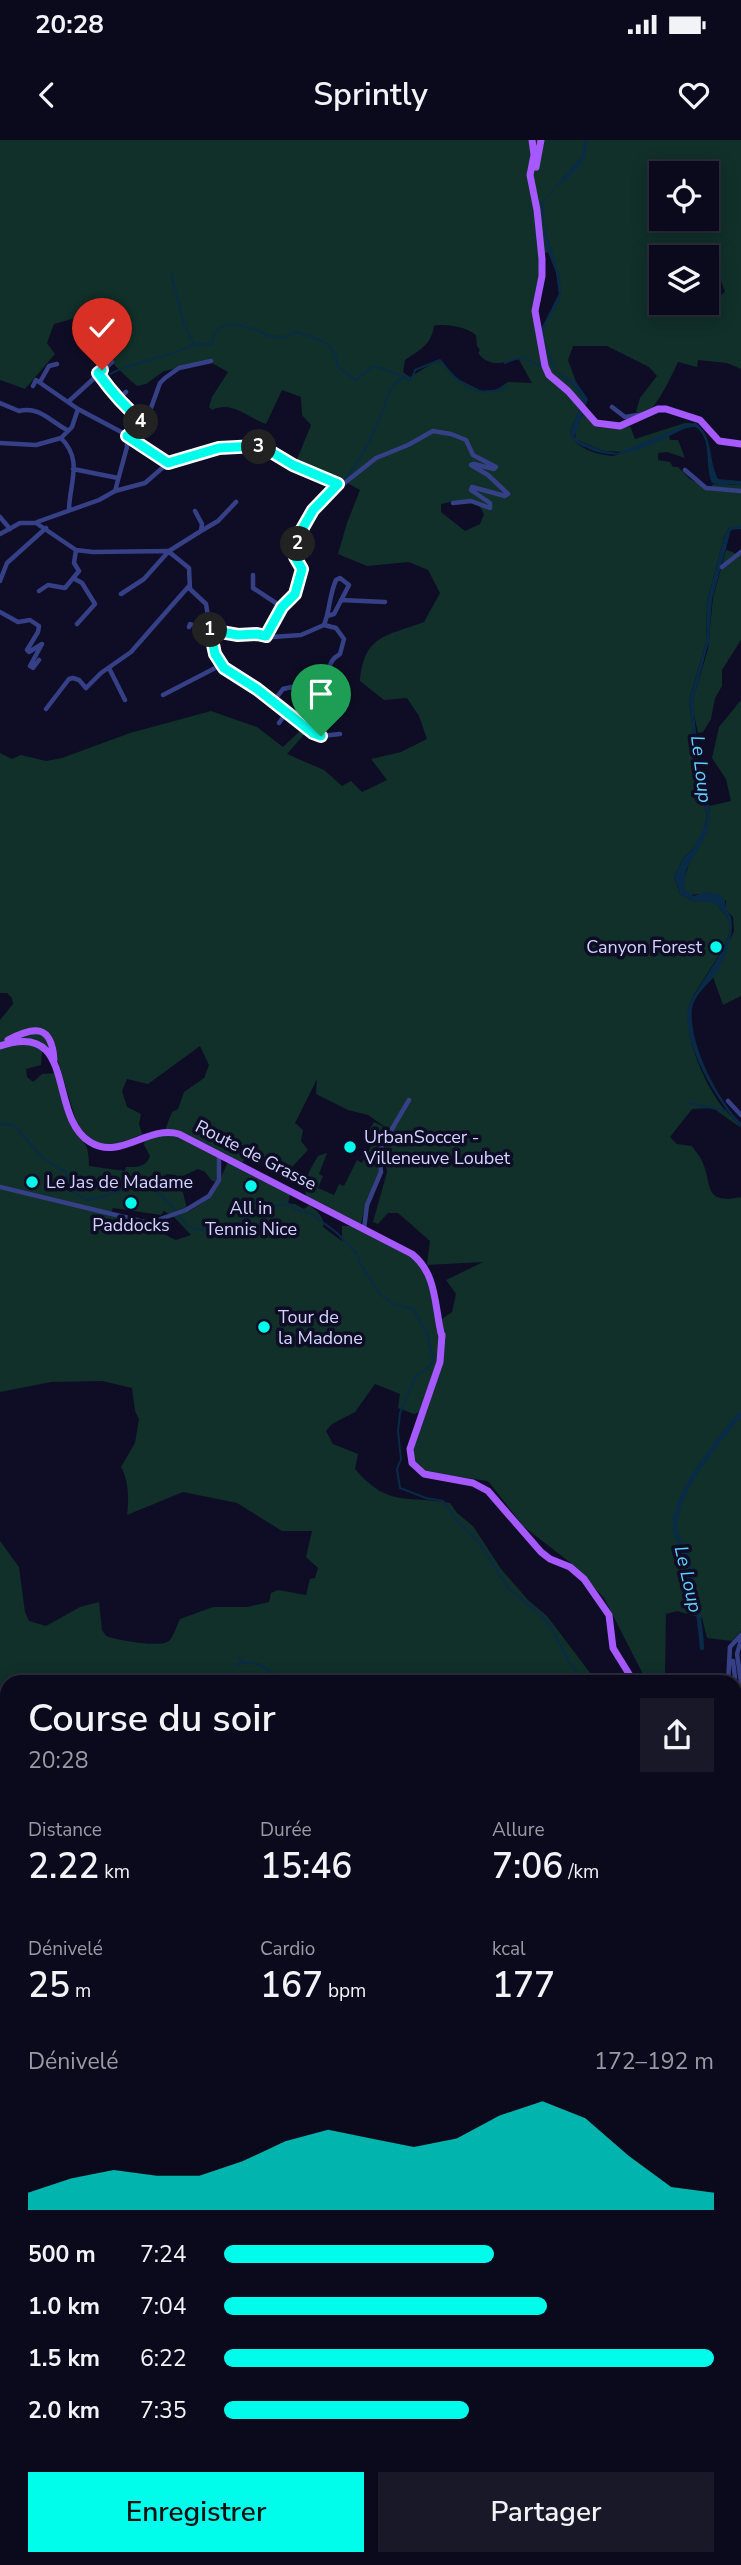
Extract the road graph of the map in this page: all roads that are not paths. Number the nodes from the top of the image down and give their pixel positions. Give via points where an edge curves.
1 (532, 140) edge
2 (541, 140) edge
3 (532, 178) junction
4 (211, 361) dead end
5 (112, 362) dead end
6 (57, 364) dead end
7 (101, 377) junction
8 (40, 382) junction
9 (33, 386) dead end
10 (126, 392) dead end
11 (118, 399) junction
12 (68, 402) junction
13 (0, 403) edge
14 (612, 407) dead end
15 (78, 409) junction
16 (645, 415) junction
17 (142, 421) junction
18 (67, 430) junction
19 (128, 435) junction
20 (61, 438) junction
21 (0, 442) edge
22 (741, 444) edge
23 (168, 463) junction
24 (73, 470) junction
25 (685, 470) dead end
26 (118, 478) junction
27 (338, 484) junction
28 (115, 491) junction
29 (741, 491) edge
30 (236, 502) dead end
31 (453, 503) dead end
32 (69, 509) junction
33 (195, 511) dead end
34 (0, 517) edge
35 (36, 523) junction
36 (46, 528) junction
37 (10, 529) junction
38 (201, 531) junction
39 (0, 534) edge
40 (76, 550) junction
41 (169, 551) junction
42 (741, 552) edge
43 (722, 566) dead end
44 (253, 575) dead end
45 (75, 579) junction
46 (0, 581) edge
47 (189, 586) junction
48 (39, 591) dead end
49 (121, 594) dead end
50 (341, 600) junction
51 (384, 602) dead end
52 (282, 607) junction
53 (0, 612) edge
54 (327, 616) junction
55 (76, 624) dead end
56 (324, 625) junction
57 (189, 627) dead end
58 (210, 630) junction
59 (266, 636) junction
60 (39, 660) dead end
61 (221, 665) junction
62 (109, 668) junction
63 (163, 695) dead end
64 (125, 699) dead end
65 (273, 702) junction
66 (46, 709) dead end
67 (286, 713) junction
68 (279, 723) dead end
69 (340, 734) dead end
70 (0, 1045) edge
71 (54, 1060) junction
72 (409, 1100) dead end
73 (728, 1101) dead end
74 (741, 1115) edge
75 (222, 1154) junction
76 (0, 1187) edge
77 (364, 1229) junction
78 (741, 1638) edge
79 (739, 1653) edge
80 (630, 1675) edge
81 (731, 1675) edge
82 (741, 1675) edge

1 - 3 main road
2 - 3 main road
3 - 16 main road via 542,259 534,311 545,368 596,423 618,426
4 - 17 street via 181,367 165,378
5 - 7 street
6 - 8 street via 49,366
7 - 11 street
7 - 12 street
8 - 9 street via 34,381
8 - 12 street
10 - 11 street
11 - 17 street
12 - 15 street
13 - 18 street via 47,415
14 - 16 street via 625,417
15 - 18 street
15 - 19 street
16 - 22 main road via 662,409 681,412 700,420 719,441
17 - 19 street
18 - 20 street
19 - 23 street
19 - 26 street via 128,452
20 - 21 street via 36,445
20 - 24 street via 71,447
23 - 27 street via 219,448 258,446
23 - 28 street via 145,483
24 - 26 street
24 - 32 street
25 - 29 street via 706,488
26 - 28 street
27 - 31 street via 346,483 376,458 439,430 466,440 473,455 496,467 471,465 508,494 472,487 490,508
27 - 52 street via 315,507 301,531 295,557 302,569 300,583 292,600
28 - 32 street
30 - 38 street
32 - 35 street
33 - 38 street
34 - 37 street
35 - 36 street
35 - 37 street via 20,523
36 - 40 street
36 - 46 street via 7,563
37 - 39 street
38 - 41 street
40 - 41 street
40 - 45 street via 74,563 79,571
41 - 47 street via 189,568
41 - 49 street
42 - 43 street
44 - 52 street via 253,588
45 - 48 street via 65,588 48,585
45 - 55 street via 94,604
47 - 58 street via 206,604
47 - 62 street via 131,652
50 - 51 street
50 - 54 street via 334,614
50 - 54 street via 349,583 338,578 329,596
52 - 59 street
53 - 60 street via 38,626 27,650 42,643 30,666
54 - 56 street
56 - 59 street via 298,636
56 - 65 street via 335,628 344,639 340,654 331,660 322,679 302,688 283,689
57 - 58 street
58 - 59 street
58 - 61 street
61 - 63 street
61 - 65 street
62 - 64 street
62 - 66 street via 86,688 69,679
65 - 67 street
67 - 68 street
67 - 69 street via 313,733
70 - 71 main road via 32,1042
70 - 71 main road, Route de Grasse via 37,1029 49,1038
71 - 75 main road, Route de Grasse via 73,1123 91,1143 115,1147 167,1131
72 - 77 street via 379,1151 381,1172 367,1205
73 - 74 street
75 - 76 street via 219,1180 209,1196 178,1214 149,1223
75 - 77 main road, Route de Grasse
77 - 80 main road, Route de Grasse via 418,1258 430,1277 437,1304 440,1362 410,1449 412,1463 424,1474 488,1491 541,1552 578,1572 609,1615 613,1648
78 - 79 street
78 - 81 street via 730,1647
79 - 82 street

